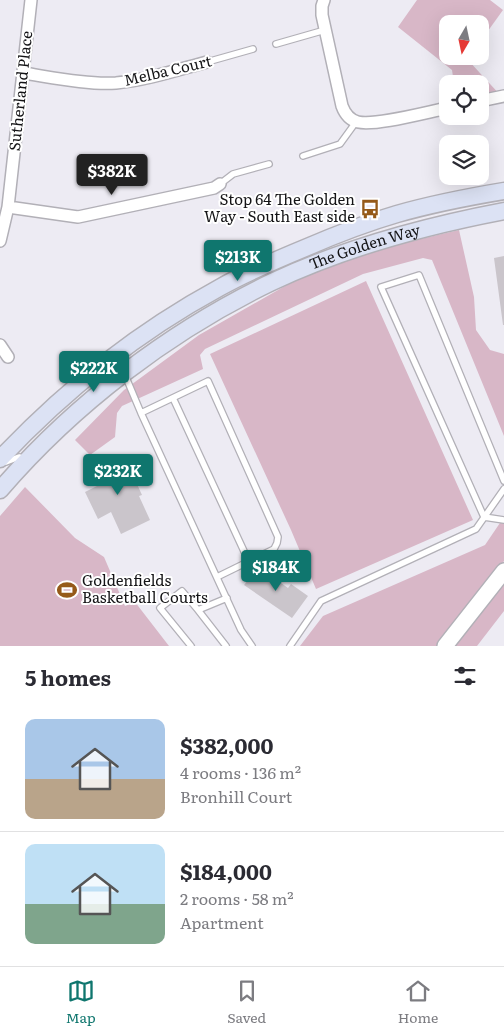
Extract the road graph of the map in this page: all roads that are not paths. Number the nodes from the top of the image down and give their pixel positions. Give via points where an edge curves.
1 (31, 0) edge
2 (324, 0) edge
3 (324, 30) junction
4 (276, 44) dead end
5 (253, 49) dead end
6 (207, 62) joint
7 (23, 73) junction
8 (504, 96) edge
9 (489, 99) edge
10 (439, 110) edge
11 (356, 122) junction
12 (303, 156) dead end
13 (269, 164) dead end
14 (220, 184) joint
15 (504, 191) edge
16 (8, 207) junction
17 (504, 211) edge
18 (0, 240) edge
19 (0, 345) edge
20 (8, 357) dead end
21 (124, 373) junction
22 (174, 398) junction
23 (141, 412) junction
24 (25, 447) junction
25 (0, 459) edge
26 (0, 465) edge
27 (504, 481) edge
28 (504, 489) edge
29 (0, 490) edge
30 (484, 517) junction
31 (504, 520) edge
32 (249, 562) junction
33 (504, 571) edge
34 (217, 577) junction
35 (227, 598) junction
36 (198, 610) junction
37 (190, 646) edge
38 (226, 646) edge
39 (252, 646) edge
40 (290, 646) edge
41 (445, 646) edge

1 - 7 street, Sutherland Place
2 - 3 street
3 - 4 lane
3 - 11 street via 342,106 346,116
5 - 6 lane, Melba Court
6 - 7 street, Melba Court via 115,83
7 - 16 street, Sutherland Place
8 - 9 street
10 - 11 street via 372,123
11 - 12 lane via 340,144
13 - 14 lane via 233,174
14 - 16 street via 214,188 78,216
15 - 24 main road, The Golden Way via 396,214 332,237 219,287 129,345 88,377
16 - 18 street, Sutherland Place
17 - 21 main road, The Golden Way via 451,221 371,243 273,282 204,318
19 - 20 street
21 - 23 lane
21 - 24 main road, The Golden Way via 74,414
22 - 23 lane
22 - 32 lane
22 - 32 lane via 208,382 278,537 274,549
23 - 34 lane
24 - 25 main road, The Golden Way
24 - 26 lane via 19,457
24 - 29 main road, The Golden Way
27 - 30 lane via 419,275 381,287
28 - 30 lane
30 - 31 lane
30 - 40 lane via 476,529 321,601
32 - 34 lane
33 - 41 street
34 - 35 lane
35 - 36 lane
35 - 39 lane
36 - 37 lane via 182,591 160,608
36 - 38 lane

